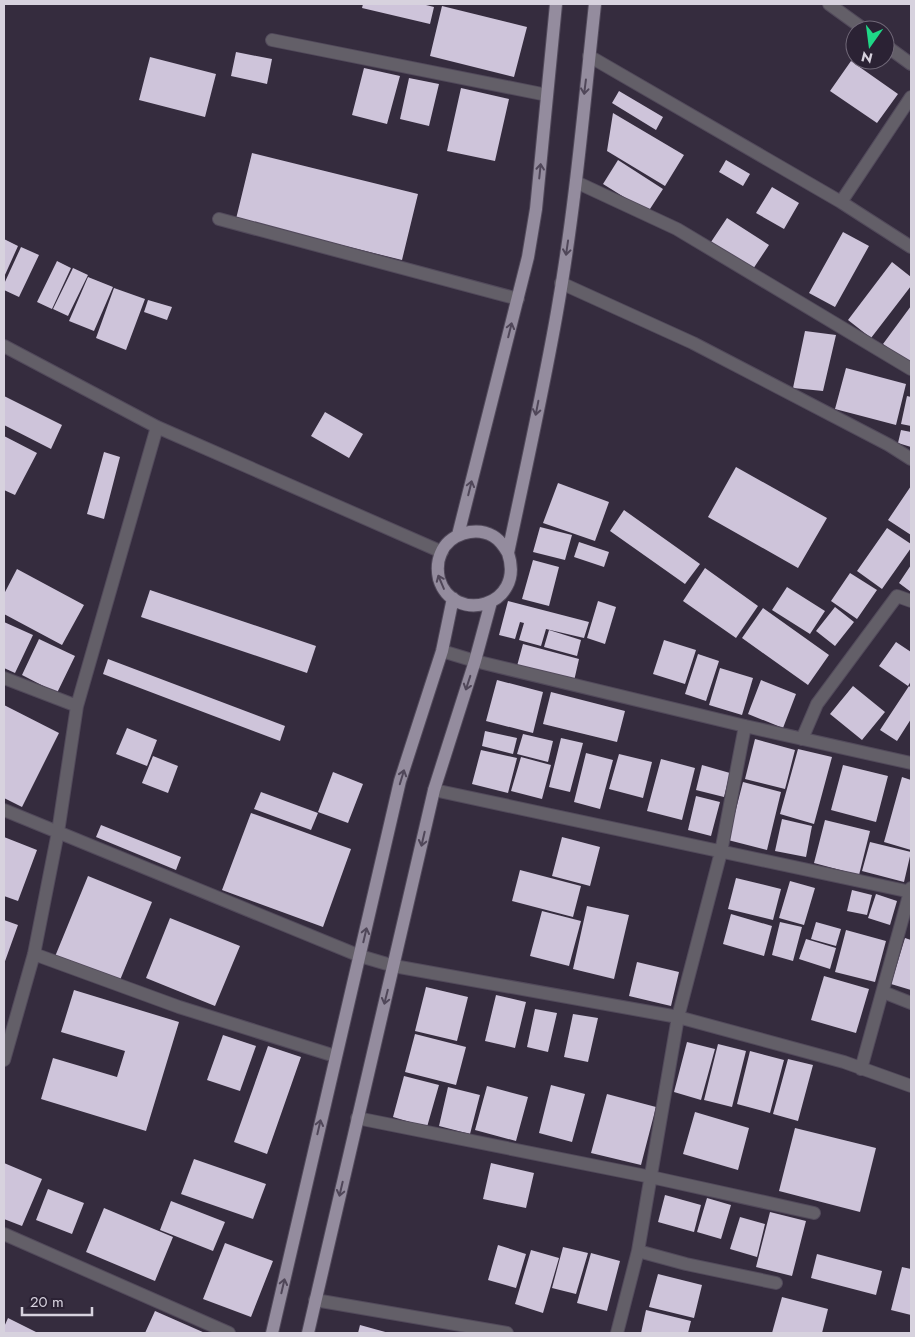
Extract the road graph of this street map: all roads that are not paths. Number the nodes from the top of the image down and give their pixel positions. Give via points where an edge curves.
1 (556, 4) edge
2 (595, 4) edge
3 (829, 4) edge
4 (851, 20) edge
5 (272, 40) dead end
6 (895, 52) edge
7 (589, 56) junction
8 (911, 64) edge
9 (547, 95) junction
10 (911, 97) edge
11 (576, 182) junction
12 (841, 202) junction
13 (220, 219) dead end
14 (911, 247) edge
15 (561, 283) junction
16 (518, 299) junction
17 (4, 346) edge
18 (911, 369) edge
19 (157, 427) junction
20 (911, 459) edge
21 (458, 535) junction
22 (442, 552) junction
23 (508, 553) junction
24 (453, 598) junction
25 (911, 601) edge
26 (491, 602) junction
27 (442, 651) junction
28 (475, 661) junction
29 (4, 678) edge
30 (77, 706) junction
31 (745, 726) junction
32 (802, 739) junction
33 (911, 763) edge
34 (434, 790) junction
35 (4, 810) edge
36 (58, 832) junction
37 (721, 852) junction
38 (911, 890) edge
39 (34, 954) junction
40 (360, 956) junction
41 (394, 966) junction
42 (883, 992) junction
43 (911, 1003) edge
44 (678, 1017) junction
45 (335, 1056) junction
46 (4, 1060) edge
47 (862, 1069) junction
48 (911, 1086) edge
49 (357, 1118) junction
50 (651, 1177) junction
51 (814, 1212) dead end
52 (4, 1234) edge
53 (638, 1251) junction
54 (776, 1283) dead end
55 (316, 1300) junction
56 (229, 1333) edge
57 (272, 1333) edge
58 (308, 1333) edge
59 (507, 1333) edge
60 (617, 1333) edge

1 - 9 main road
2 - 7 main road
3 - 4 street
5 - 9 street
6 - 8 street
7 -> 11 main road
7 - 12 street
16 -> 9 main road via 536,209
10 - 12 street
11 -> 15 main road
11 - 18 street via 677,229
12 - 14 street
13 - 16 street
15 - 20 street via 693,343
15 -> 23 main road
21 -> 16 main road
17 - 19 street
19 - 22 street
19 - 30 street
21 - 22 main road
21 - 23 main road via 470,532 487,534 502,543
24 -> 22 main road via 441,585 438,574
23 - 26 main road via 512,575 508,586
24 - 26 main road via 468,605 480,606
24 - 27 main road
25 - 32 street via 898,596 817,704
26 - 28 main road
27 - 28 street
40 -> 27 main road via 400,781
28 - 31 street
28 -> 34 main road
29 - 30 street
30 - 36 street
31 - 32 street
31 - 37 street
32 - 33 street
34 - 37 street
34 -> 41 main road
35 - 36 street
36 - 39 street
36 - 40 street
37 - 38 street
37 - 44 street
38 - 42 street
39 - 45 street via 179,1007
39 - 46 street
40 - 41 street
40 - 45 main road
41 - 44 street
41 -> 49 main road
42 - 43 street
42 - 47 street
44 - 47 street
44 - 50 street
57 -> 45 main road
47 - 48 street
49 - 50 street
49 -> 55 main road
50 - 51 street
50 - 53 street
52 - 56 street
53 - 54 street
53 - 60 street
55 - 58 main road
55 - 59 street

